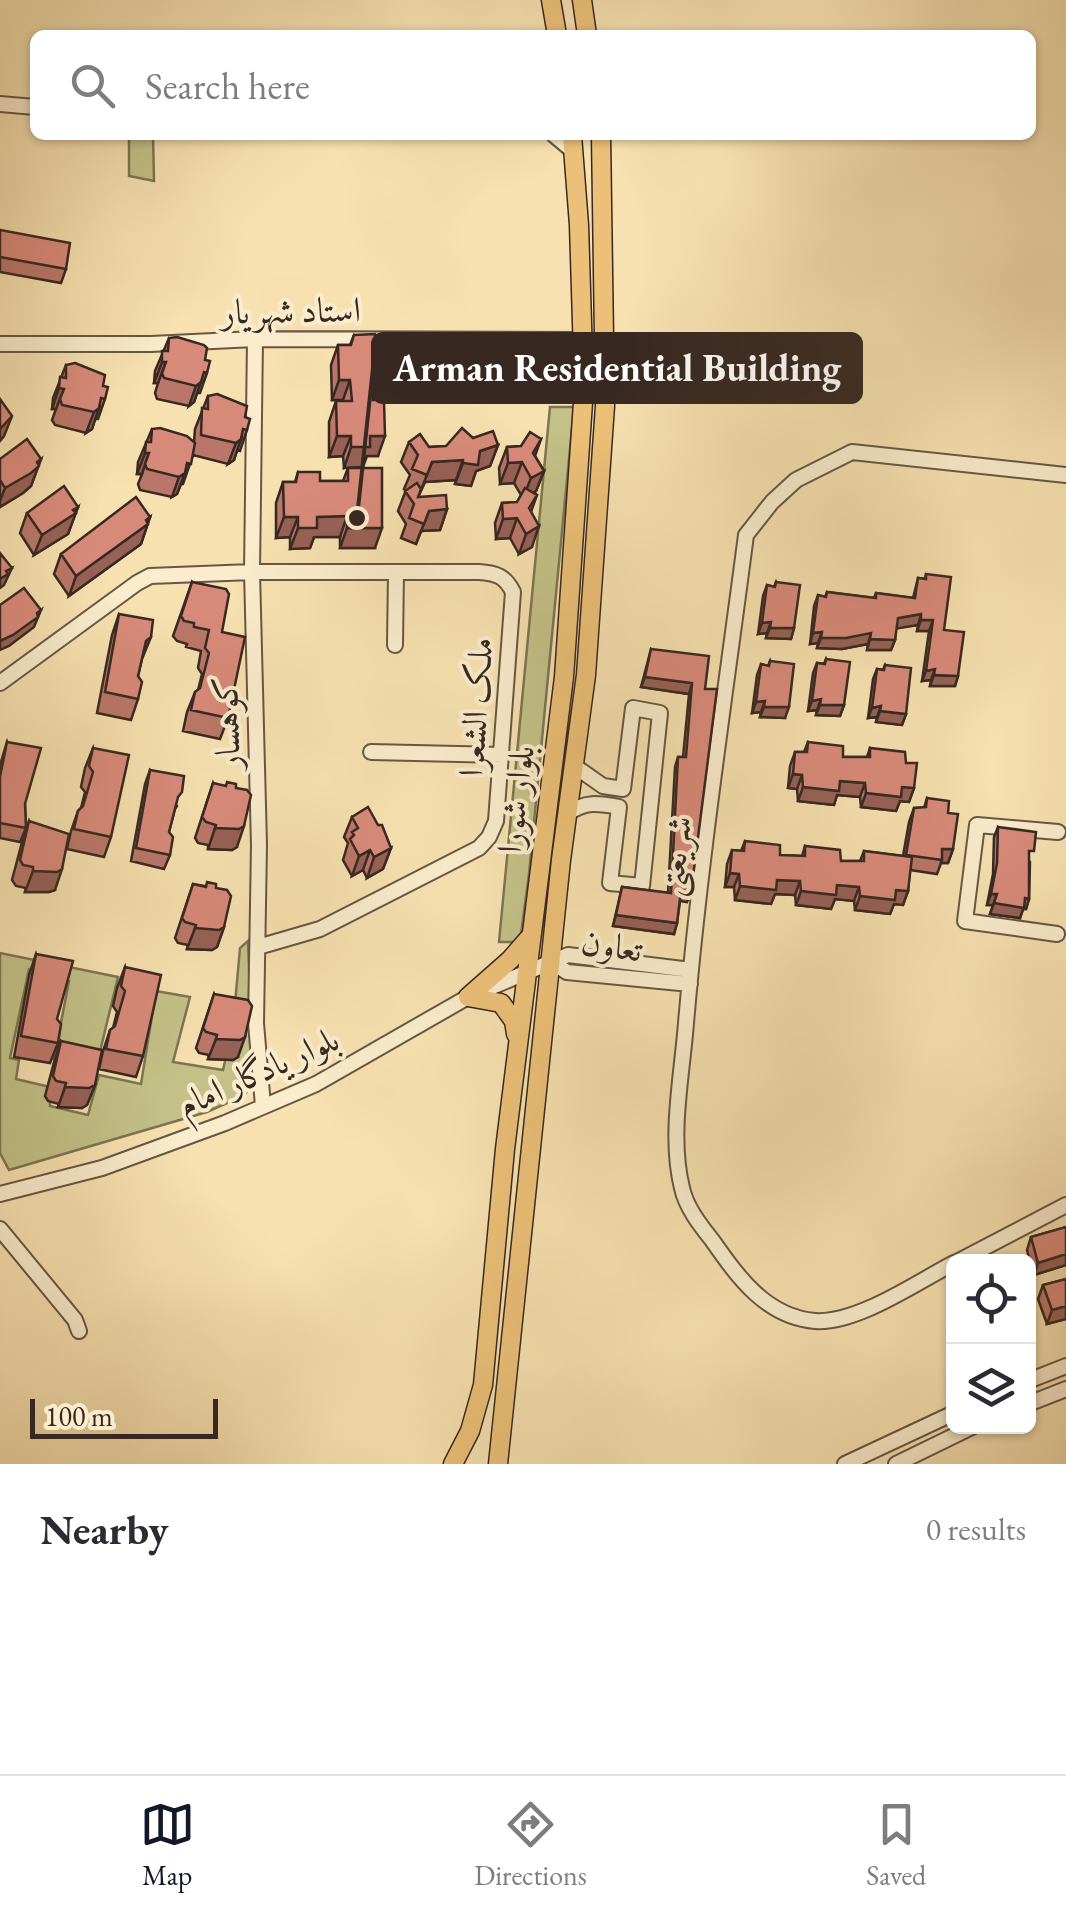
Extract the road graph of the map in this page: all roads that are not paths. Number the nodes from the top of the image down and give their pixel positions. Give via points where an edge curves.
1 (551, 0) edge
2 (582, 0) edge
3 (556, 30) edge
4 (586, 30) edge
5 (0, 104) edge
6 (30, 107) edge
7 (601, 140) edge
8 (572, 143) edge
9 (255, 338) junction
10 (584, 340) junction
11 (0, 344) edge
12 (1066, 475) edge
13 (252, 572) junction
14 (396, 572) junction
15 (395, 645) dead end
16 (0, 683) edge
17 (371, 752) dead end
18 (502, 755) junction
19 (574, 765) junction
20 (623, 789) junction
21 (619, 807) junction
22 (567, 814) junction
23 (1058, 832) dead end
24 (1057, 934) dead end
25 (531, 936) junction
26 (258, 947) junction
27 (551, 962) junction
28 (528, 972) junction
29 (690, 977) junction
30 (468, 997) junction
31 (518, 1046) junction
32 (264, 1106) junction
33 (0, 1194) edge
34 (1066, 1204) edge
35 (0, 1229) edge
36 (970, 1254) edge
37 (946, 1267) edge
38 (79, 1331) dead end
39 (1066, 1366) edge
40 (1036, 1378) edge
41 (1066, 1389) edge
42 (1036, 1401) edge
43 (946, 1417) edge
44 (958, 1434) edge
45 (453, 1464) edge
46 (498, 1464) edge
47 (845, 1464) edge
48 (896, 1464) edge

1 - 3 main road
2 - 4 main road
5 - 6 street
7 - 19 main road, بلوار شورا via 605,406
8 - 10 main road, بلوار شورا
9 - 10 street, استاد شهریار
9 - 11 street, استاد شهریار
9 - 13 street, کوهسار
10 - 25 main road, بلوار شورا via 564,677
12 - 29 street, شریعتی via 852,452 796,480 746,534
13 - 14 street, ملک الشعرا
13 - 16 street, ملک الشعرا via 150,576
13 - 26 street, کوهسار
14 - 15 street
14 - 18 street, ملک الشعرا via 494,573 507,580 513,592
17 - 18 street
18 - 26 street, ملک الشعرا via 496,820 478,848 320,929
19 - 20 street via 604,786
19 - 22 main road, بلوار شورا
20 - 21 street
20 - 21 street via 633,708 660,712 642,886 610,883
21 - 22 street via 594,802
22 - 27 main road, بلوار شورا
23 - 24 street via 977,825 965,921
25 - 28 main road, بلوار شورا
25 - 30 main road
26 - 32 street, کوهسار
27 - 28 street, بلوار یادگار امام
27 - 29 street, تعاون via 566,972
27 - 46 main road, بلوار شورا
28 - 30 street, بلوار یادگار امام
28 - 31 main road, بلوار شورا
29 - 37 street, شریعتی via 676,1154 682,1192 743,1284 788,1314 816,1321 845,1318
30 - 31 main road via 507,1009
30 - 32 street, بلوار یادگار امام via 316,1084
31 - 45 main road, بلوار شورا via 484,1385
32 - 33 street, بلوار یادگار امام via 102,1168
34 - 36 street, شریعتی
35 - 38 street
39 - 40 street
41 - 42 street
43 - 47 street
44 - 48 street

